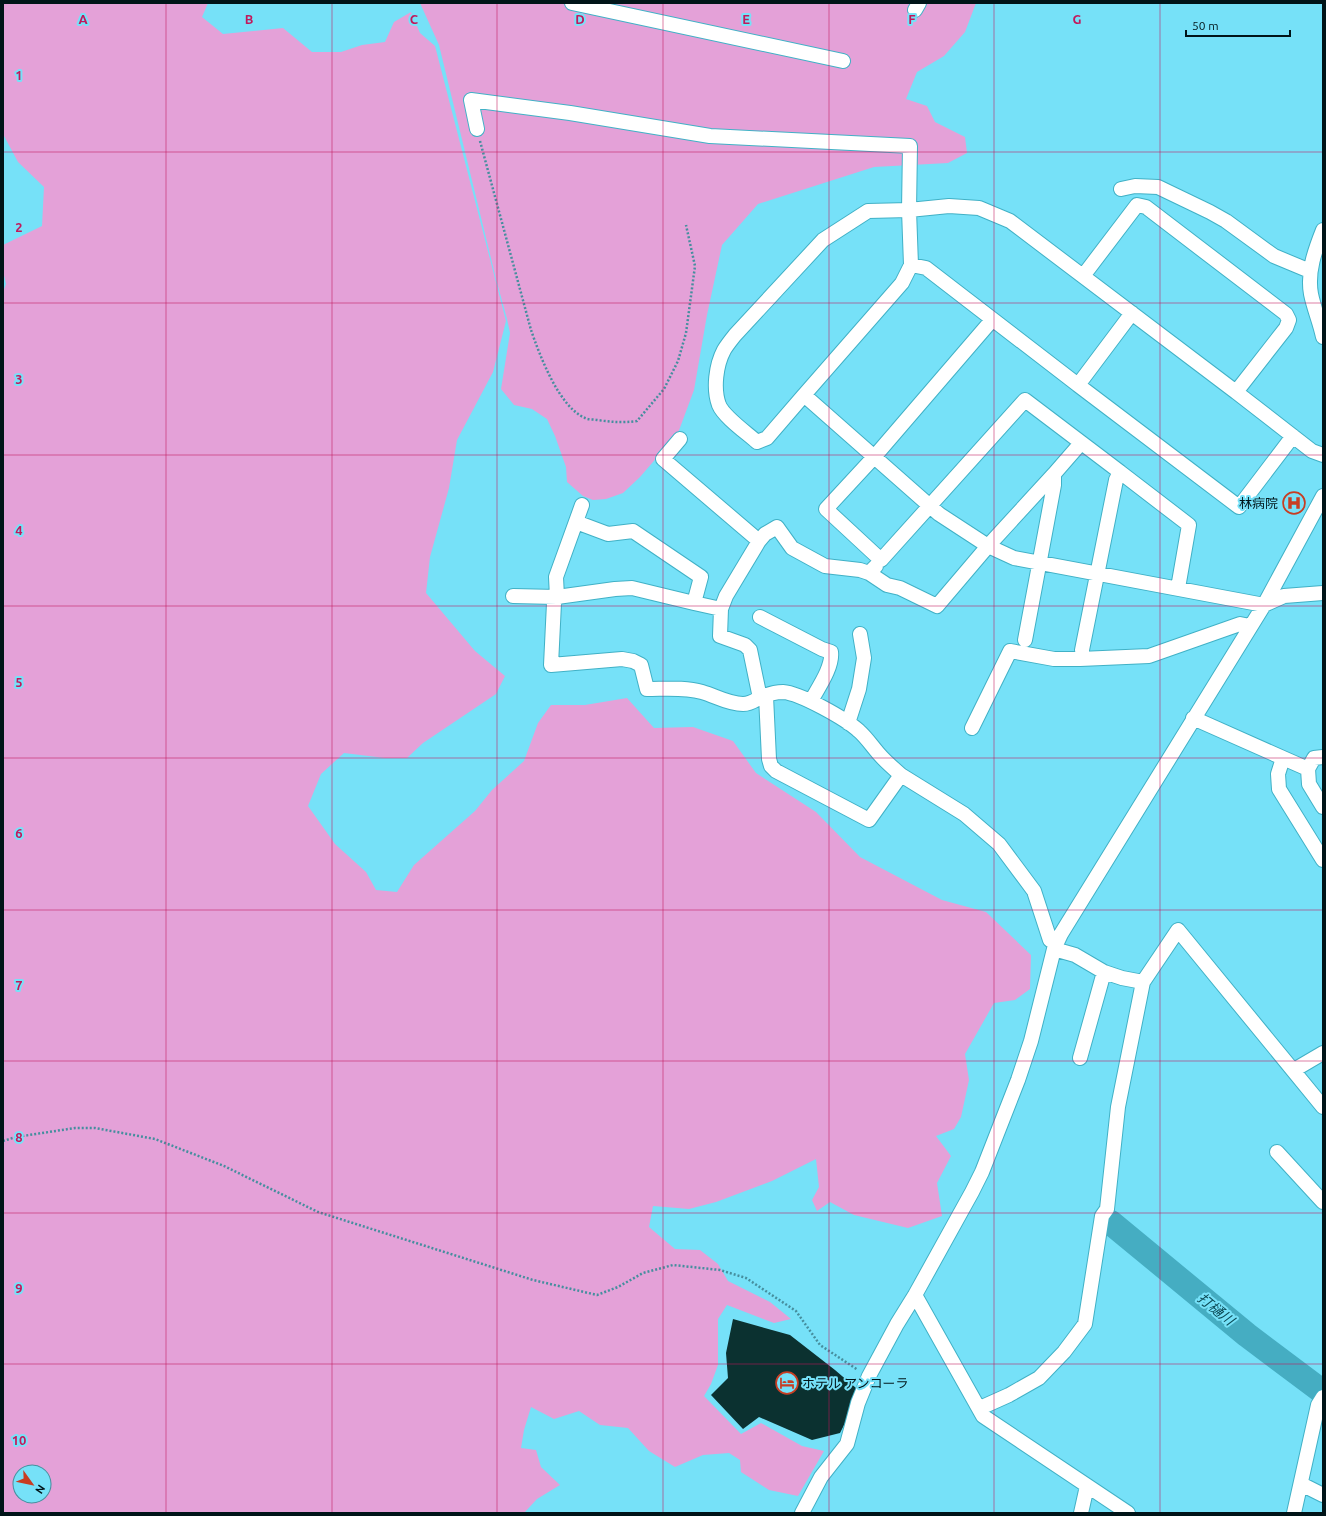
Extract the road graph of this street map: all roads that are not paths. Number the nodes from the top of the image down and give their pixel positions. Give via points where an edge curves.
1 (572, 3) edge
2 (843, 61) dead end
3 (477, 129) road end
4 (1121, 189) dead end
5 (909, 210) junction
6 (1323, 230) edge
7 (911, 265) junction
8 (1310, 271) junction
9 (1083, 276) junction
10 (1132, 313) junction
11 (992, 320) junction
12 (1323, 337) edge
13 (1078, 385) junction
14 (1236, 392) junction
15 (804, 395) junction
16 (1293, 436) junction
17 (680, 439) dead end
18 (1081, 443) junction
19 (1323, 455) edge
20 (874, 456) junction
21 (1120, 472) junction
22 (1054, 474) junction
23 (1323, 496) edge
24 (582, 505) dead end
25 (930, 505) junction
26 (576, 522) junction
27 (759, 541) junction
28 (988, 546) junction
29 (881, 560) junction
30 (1039, 563) junction
31 (869, 573) junction
32 (1097, 574) junction
33 (1178, 588) junction
34 (1323, 593) edge
35 (513, 596) dead end
36 (557, 597) junction
37 (694, 603) junction
38 (1264, 605) junction
39 (721, 609) junction
40 (760, 617) dead end
41 (1250, 626) junction
42 (860, 634) dead end
43 (1025, 640) dead end
44 (1082, 650) dead end
45 (763, 697) junction
46 (811, 701) junction
47 (1194, 718) junction
48 (848, 723) junction
49 (972, 728) dead end
50 (1323, 756) edge
51 (1283, 758) junction
52 (1308, 769) junction
53 (901, 775) junction
54 (1323, 807) edge
55 (1323, 860) edge
56 (1055, 947) junction
57 (1104, 972) junction
58 (1143, 982) junction
59 (1323, 1053) edge
60 (1080, 1058) dead end
61 (1294, 1070) junction
62 (1323, 1107) edge
63 (1277, 1152) dead end
64 (1323, 1202) edge
65 (915, 1295) junction
66 (1323, 1397) edge
67 (980, 1408) junction
68 (1301, 1484) junction
69 (1087, 1486) junction
70 (1323, 1495) edge
71 (802, 1513) edge
72 (1081, 1513) edge
73 (1128, 1513) edge
74 (1294, 1513) edge

1 - 2 street
3 - 5 street via 471,100 710,136 910,146
4 - 8 street via 1135,186 1158,187 1226,221 1274,256
5 - 7 street
5 - 9 street via 949,206 979,208 1010,220
5 - 15 street via 868,211 823,240 724,350 718,368 716,391 719,406 757,442 767,438
6 - 8 street
7 - 11 street via 926,268
7 - 15 street via 902,284
8 - 12 street via 1311,294
9 - 10 street
9 - 14 street via 1137,205 1146,207 1286,314 1289,320 1286,328
10 - 13 street
10 - 14 street
11 - 13 street
11 - 20 street
13 - 16 street via 1238,507
14 - 16 street
15 - 20 street
16 - 19 street via 1312,451
17 - 27 street via 663,459
18 - 21 street
18 - 22 street
18 - 25 street via 1025,400
20 - 25 street
20 - 29 street via 826,509
21 - 32 street via 1116,480
21 - 33 street via 1189,524
22 - 28 street
22 - 30 street
23 - 38 street
24 - 26 street
25 - 28 street
25 - 29 street
26 - 36 street via 556,577
26 - 37 street via 608,534 633,531 701,577
27 - 31 street via 777,527 792,548 825,566
27 - 39 street
28 - 30 street via 1014,558
28 - 31 street via 937,606 900,588 887,585
29 - 31 street
30 - 32 street
30 - 43 street
32 - 33 street
32 - 44 street
33 - 38 street
34 - 38 street via 1284,596
35 - 36 street
36 - 37 street via 632,588
36 - 45 street via 554,603 551,665 628,660 641,665 647,689 702,692 726,702 743,704 753,703
37 - 39 street
38 - 41 street
39 - 45 street via 720,636 745,645 750,650
40 - 46 street via 822,650 831,652 832,659
41 - 47 street
41 - 49 street via 1240,624 1149,656 1080,660 1054,659 1010,651
42 - 48 street via 864,658 859,689
45 - 46 street via 784,692
45 - 53 street via 769,759 776,771 869,820
46 - 48 street
47 - 51 street
47 - 56 street
48 - 53 street
50 - 52 street via 1314,758
51 - 52 street
51 - 55 street via 1278,774 1279,789
52 - 54 street via 1309,784
53 - 56 street via 964,814 999,844 1034,891 1050,940
56 - 57 street
56 - 65 street via 1031,1041 982,1172
57 - 58 street
57 - 60 street
58 - 61 street via 1178,930
58 - 67 street via 1118,1107 1107,1209 1102,1216 1085,1324 1064,1352 1039,1378
59 - 61 street
61 - 62 street
63 - 64 street
65 - 67 street
65 - 71 street via 868,1376 847,1444 821,1477
66 - 68 street via 1318,1405
67 - 69 street via 983,1416
68 - 70 street
68 - 74 street
69 - 72 street
69 - 73 street

